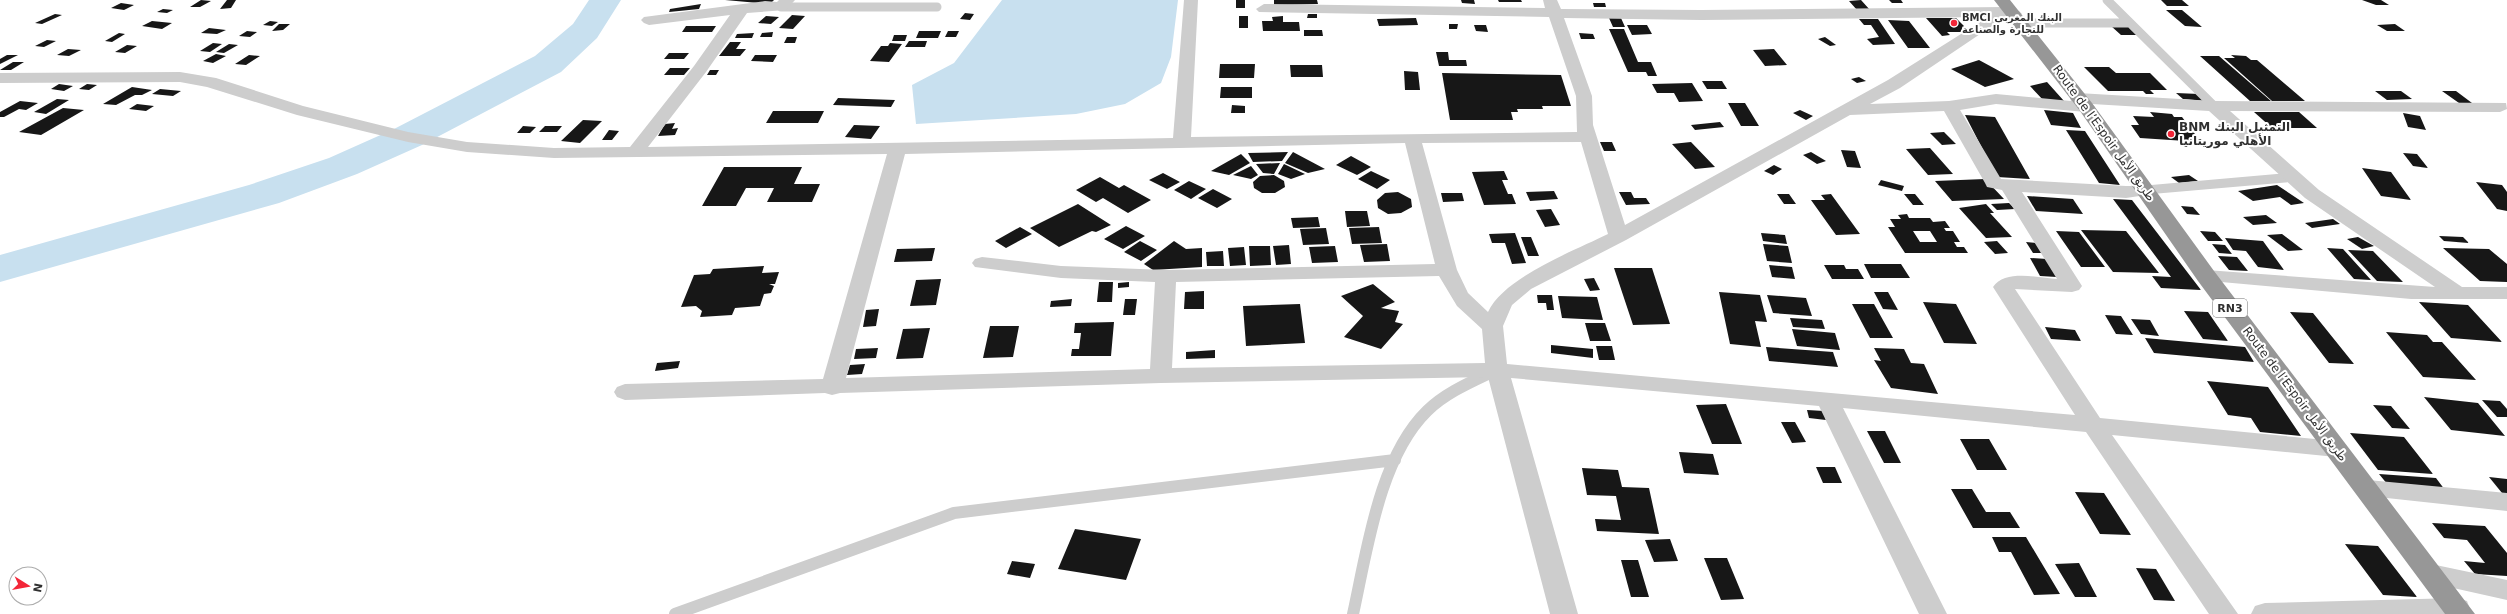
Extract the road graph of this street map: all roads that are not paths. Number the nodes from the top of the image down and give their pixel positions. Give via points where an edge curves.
1 (1191, 0) edge
2 (2107, 0) edge
3 (785, 3) edge
4 (1552, 6) edge
5 (938, 7) dead end
6 (742, 9) junction
7 (1264, 9) dead end
8 (2013, 12) edge
9 (649, 20) dead end
10 (2128, 22) junction
11 (0, 78) edge
12 (2082, 103) junction
13 (1949, 106) junction
14 (2214, 106) junction
15 (2500, 107) dead end
16 (1848, 110) junction
17 (1587, 137) junction
18 (1412, 138) junction
19 (1182, 143) junction
20 (897, 149) junction
21 (634, 153) junction
22 (2295, 177) junction
23 (2009, 186) junction
24 (2146, 190) junction
25 (1619, 236) junction
26 (982, 263) dead end
27 (1447, 270) junction
28 (1166, 276) junction
29 (2206, 276) junction
30 (2507, 293) edge
31 (2459, 294) junction
32 (1492, 326) junction
33 (1497, 370) junction
34 (1161, 376) junction
35 (832, 388) junction
36 (625, 392) dead end
37 (1827, 399) junction
38 (2093, 425) junction
39 (2336, 449) junction
40 (1395, 460) junction
41 (2368, 489) junction
42 (2507, 502) edge
43 (2431, 574) junction
44 (2507, 590) edge
45 (2459, 611) edge
46 (675, 614) edge
47 (1354, 614) edge
48 (1564, 614) edge
49 (1932, 614) edge
50 (2224, 614) edge
51 (2265, 614) edge

1 - 19 street
2 - 10 lane
3 - 5 lane
3 - 6 street
4 - 7 street
4 - 8 street via 1778,15
4 - 17 street via 1584,96 1584,125
6 - 9 street
6 - 21 street via 700,69
8 - 10 lane
8 - 12 highway, Route de l’Espoir طريق الأمل / RN3
8 - 16 street via 1990,22 1894,84
10 - 14 lane
11 - 21 street via 180,77 210,82 296,110 408,137 467,147 554,153
12 - 13 street via 1996,99
12 - 14 street
12 - 24 highway, Route de l’Espoir طريق الأمل / RN3
13 - 16 street
13 - 23 street via 1994,183
14 - 15 street
14 - 22 street
16 - 25 street
17 - 18 street
17 - 25 street
18 - 19 street
18 - 27 street
19 - 20 street
20 - 21 street
20 - 35 street
22 - 24 lane
22 - 31 street via 2339,214
23 - 24 street via 2126,192
23 - 38 street via 2072,286 2014,282 2003,288
24 - 29 highway, Route de l’Espoir طريق الأمل / RN3
25 - 32 street via 1524,284 1503,302
26 - 28 street via 1069,273
27 - 28 street
27 - 32 street via 1461,299 1470,310
28 - 34 street
29 - 31 street via 2411,293
29 - 39 highway, Route de l’Espoir طريق الأمل / RN3
30 - 31 street
32 - 33 street
33 - 34 street
33 - 37 street
33 - 40 lane via 1460,387 1426,412 1412,428
33 - 48 street
34 - 35 street
35 - 36 street
37 - 38 street
37 - 49 street
38 - 39 street
38 - 50 street
39 - 41 highway, Route de l’Espoir طريق الأمل / RN3
40 - 46 lane via 954,513
40 - 47 lane via 1376,522
41 - 42 street
41 - 43 highway, Route de l’Espoir طريق الأمل / RN3
43 - 44 street
43 - 45 highway, Route de l’Espoir طريق الأمل / RN3
45 - 51 street

